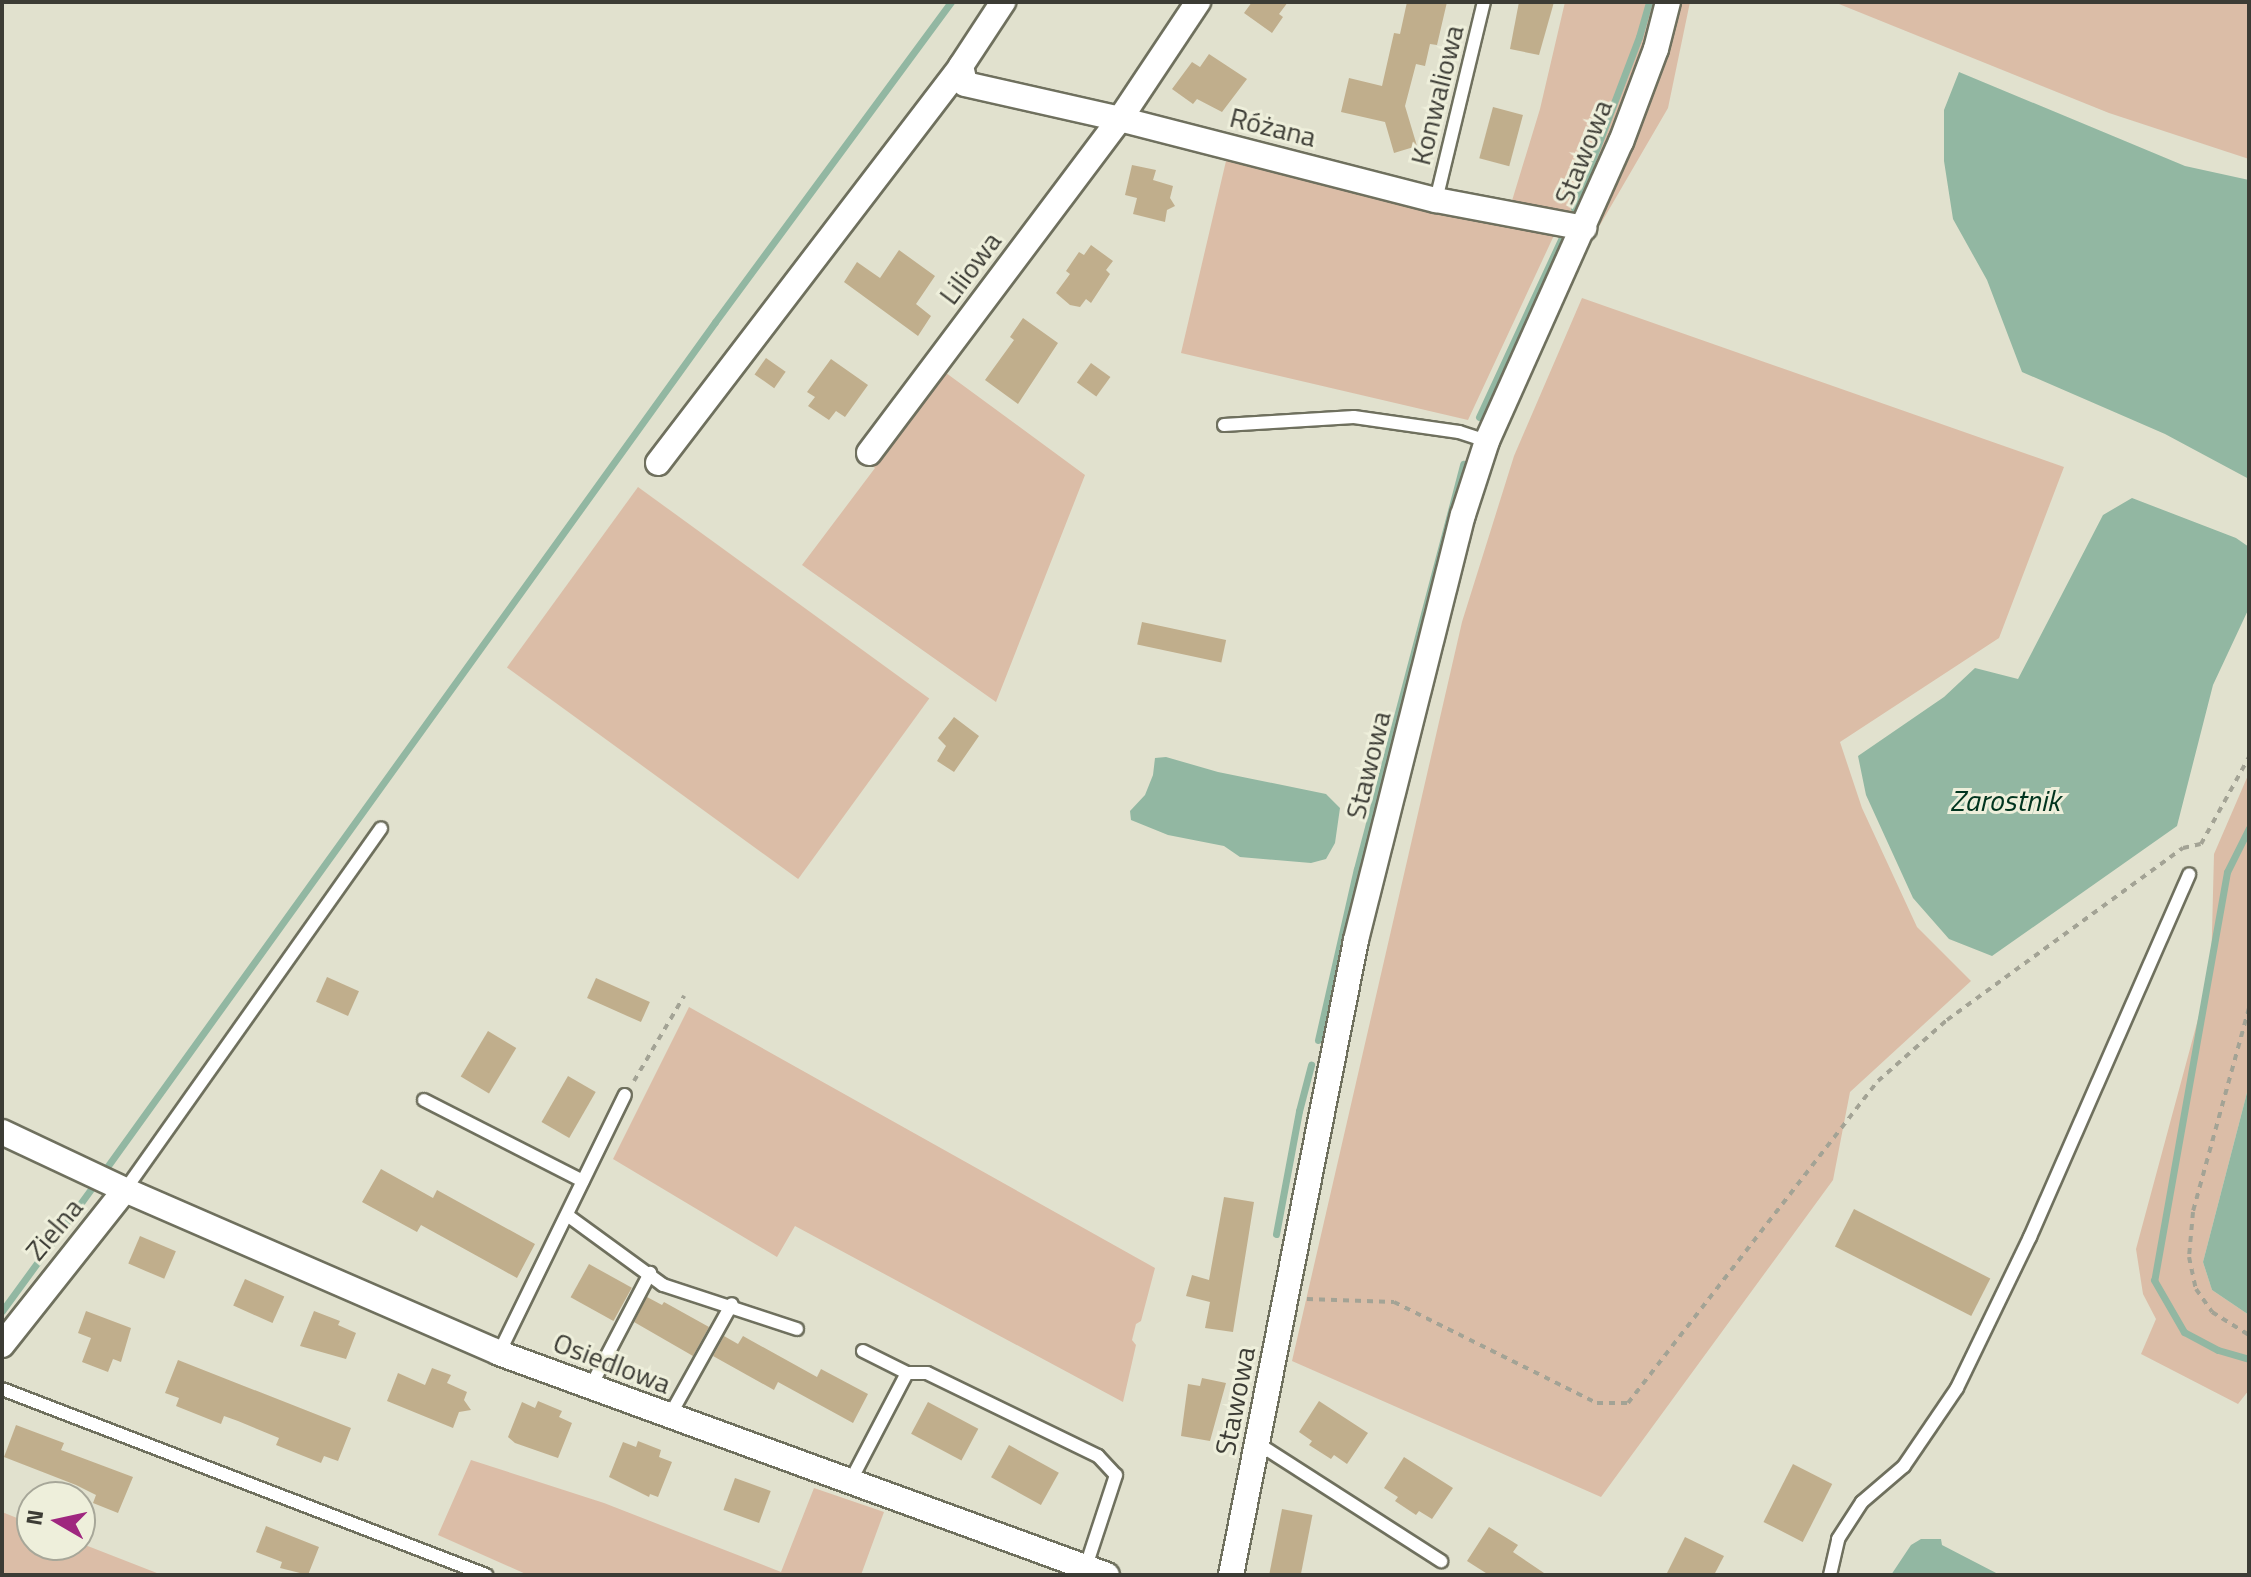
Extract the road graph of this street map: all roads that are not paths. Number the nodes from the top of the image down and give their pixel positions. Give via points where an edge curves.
1 (1003, 2) edge
2 (1198, 2) edge
3 (1484, 2) edge
4 (1668, 2) edge
5 (961, 66) junction
6 (1120, 119) junction
7 (1436, 200) junction
8 (1584, 228) junction
9 (1224, 425) dead end
10 (1487, 441) junction
11 (869, 453) dead end
12 (658, 463) dead end
13 (381, 829) dead end
14 (2189, 874) dead end
15 (625, 1095) road end
16 (424, 1100) dead end
17 (2, 1132) edge
18 (583, 1181) junction
19 (116, 1185) junction
20 (567, 1215) junction
21 (650, 1273) junction
22 (732, 1304) junction
23 (797, 1329) dead end
24 (2, 1345) edge
25 (863, 1351) dead end
26 (499, 1353) junction
27 (907, 1373) junction
28 (590, 1388) junction
29 (2, 1389) edge
30 (669, 1417) junction
31 (1257, 1443) junction
32 (850, 1482) junction
33 (1441, 1561) dead end
34 (1096, 1571) edge
35 (486, 1575) edge
36 (1231, 1575) edge
37 (1830, 1575) edge

1 - 5 street
2 - 6 street, Liliowa
3 - 7 lane, Konwaliowa
4 - 8 street, Stawowa via 1656,49
5 - 6 street, Różana via 965,84
5 - 12 street
6 - 7 street, Różana
6 - 11 street, Liliowa
7 - 8 street, Różana
8 - 10 street, Stawowa
9 - 10 lane via 1354,417
10 - 31 street, Stawowa via 1463,515 1356,940
13 - 19 lane
14 - 37 lane via 2030,1237 1957,1388 1904,1466 1862,1502 1838,1539
15 - 18 lane
16 - 18 lane
17 - 19 street, Osiedlowa
18 - 20 lane
19 - 24 street, Zielna
19 - 26 street, Osiedlowa
20 - 21 lane
20 - 26 lane
21 - 22 lane via 663,1285
21 - 28 lane
22 - 23 lane
22 - 30 lane
25 - 27 lane
26 - 28 street, Osiedlowa
27 - 32 lane
27 - 34 lane via 927,1373 1098,1456 1116,1475
28 - 30 street, Osiedlowa
29 - 35 lane
30 - 32 street, Osiedlowa
31 - 33 lane
31 - 36 street, Stawowa
32 - 34 street, Osiedlowa

